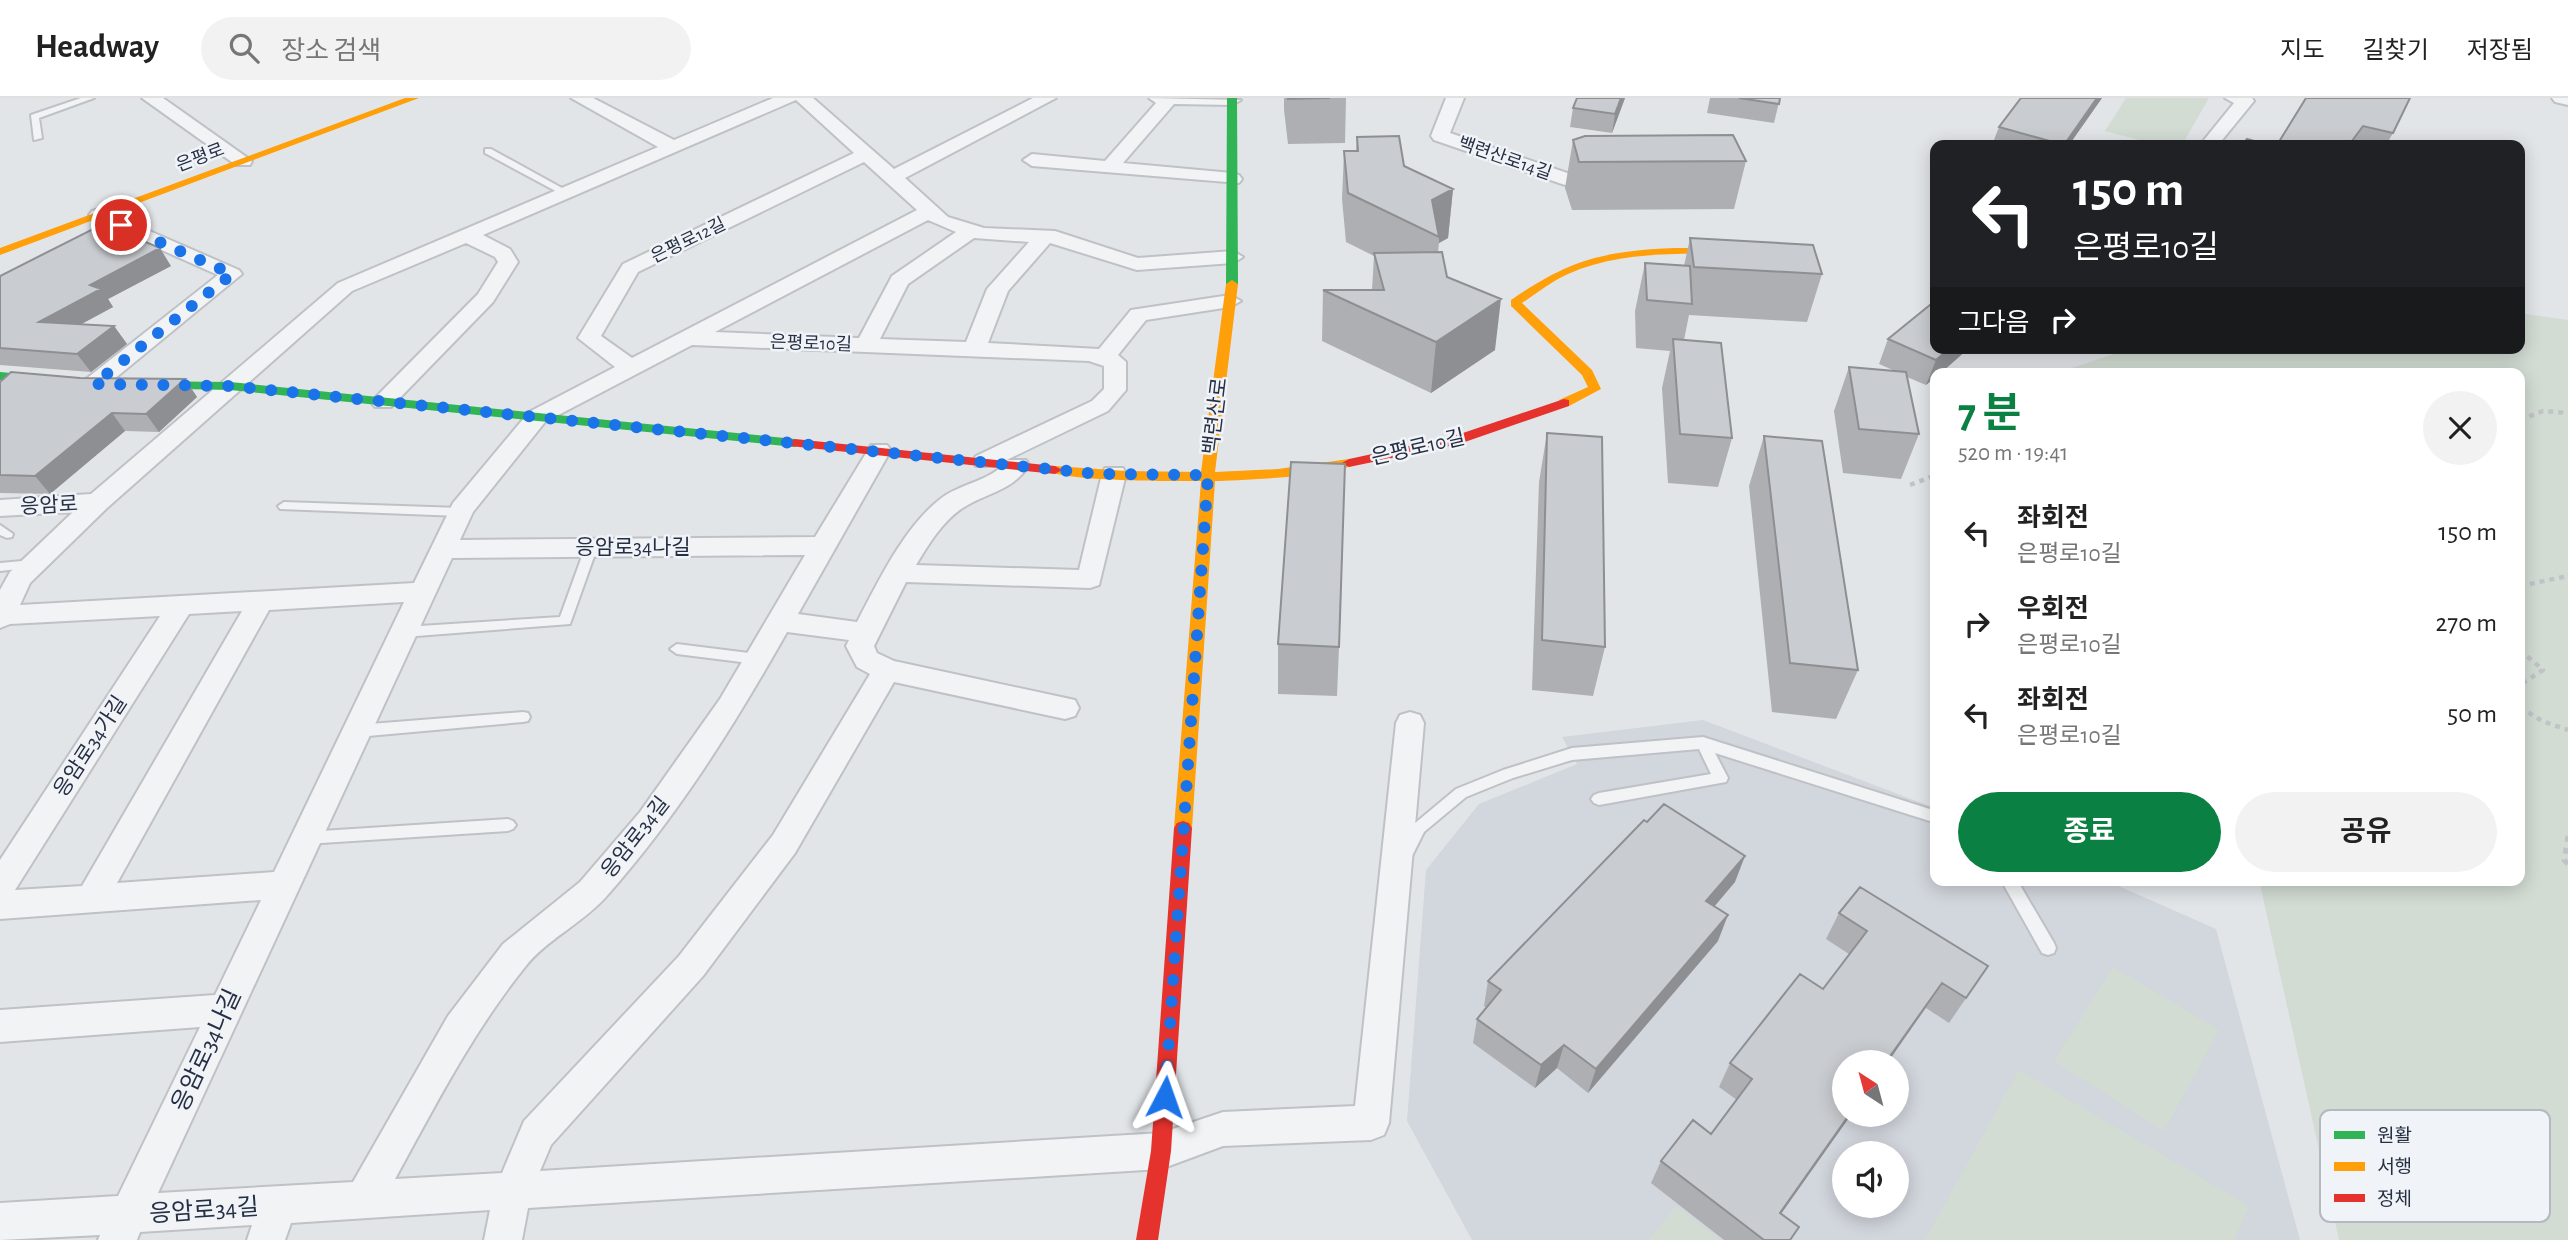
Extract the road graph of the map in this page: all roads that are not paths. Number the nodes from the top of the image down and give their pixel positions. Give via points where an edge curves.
1 (90, 98) edge
2 (151, 98) edge
3 (414, 98) edge
4 (580, 98) edge
5 (788, 98) edge
6 (803, 98) edge
7 (1047, 98) edge
8 (1158, 98) edge
9 (1455, 98) edge
10 (2234, 98) edge
11 (2561, 98) edge
12 (1169, 99) edge
13 (1232, 99) edge
14 (2568, 100) edge
15 (37, 138) dead end
16 (2214, 140) edge
17 (673, 147) junction
18 (488, 151) dead end
19 (866, 154) junction
20 (1032, 160) dead end
21 (243, 162) junction
22 (1109, 168) junction
23 (891, 178) junction
24 (1232, 180) junction
25 (1569, 180) dead end
26 (566, 193) junction
27 (929, 212) junction
28 (99, 215) junction
29 (971, 231) junction
30 (467, 235) junction
31 (1044, 237) junction
32 (1758, 251) edge
33 (0, 252) edge
34 (1233, 257) junction
35 (0, 270) edge
36 (1230, 301) junction
37 (688, 338) junction
38 (866, 345) junction
39 (974, 350) junction
40 (1104, 358) junction
41 (631, 368) junction
42 (11, 378) edge
43 (82, 383) junction
44 (230, 386) junction
45 (0, 397) edge
46 (383, 402) junction
47 (537, 417) junction
48 (879, 450) junction
49 (985, 461) junction
50 (1017, 465) junction
51 (1114, 474) junction
52 (1208, 475) junction
53 (98, 502) junction
54 (284, 506) dead end
55 (0, 508) edge
56 (460, 513) junction
57 (823, 546) junction
58 (591, 548) junction
59 (443, 549) junction
60 (36, 563) junction
61 (0, 567) edge
62 (899, 573) junction
63 (423, 592) junction
64 (261, 601) junction
65 (180, 605) junction
66 (1, 617) edge
67 (779, 621) junction
68 (404, 632) junction
69 (865, 633) junction
70 (677, 649) dead end
71 (757, 659) junction
72 (887, 670) junction
73 (1065, 708) dead end
74 (523, 717) dead end
75 (1410, 723) dead end
76 (356, 731) junction
77 (1703, 743) junction
78 (1599, 799) dead end
79 (1930, 815) edge
80 (508, 825) dead end
81 (306, 838) junction
82 (1395, 874) junction
83 (284, 885) junction
84 (2012, 886) edge
85 (0, 887) edge
86 (91, 898) junction
87 (0, 905) edge
88 (2048, 948) dead end
89 (225, 1010) junction
90 (0, 1026) edge
91 (1161, 1152) junction
92 (513, 1191) junction
93 (363, 1200) junction
94 (0, 1222) edge
95 (272, 1223) edge
96 (123, 1227) edge
97 (503, 1240) edge
98 (1133, 1240) edge
99 (1147, 1240) edge
100 (1163, 1240) edge

1 - 15 lane via 34,117
2 - 21 street
3 - 21 main road, 은평로
4 - 17 street
5 - 17 street
6 - 19 street
7 - 23 street
8 - 12 street, 백련산로
9 - 25 street, 백련산로14길 via 1440,136
10 - 16 street via 2245,101
11 - 14 street
12 - 13 street, 백련산로
12 - 22 street
13 - 24 main road, 백련산로
17 - 26 street
18 - 26 lane
19 - 23 street
19 - 41 street, 은평로12길 via 630,268 589,338
20 - 22 street
21 - 28 main road, 은평로
22 - 24 street
23 - 27 street
24 - 34 main road, 백련산로
26 - 30 street
27 - 29 street
27 - 37 street
28 - 33 main road, 은평로
28 - 35 main road
28 - 43 street via 232,274
29 - 31 street
29 - 38 street via 899,280
30 - 44 street via 345,288
30 - 46 street via 503,253 508,262 486,298
31 - 34 street via 1105,251 1137,264
31 - 39 street via 998,289
32 - 52 main road, 은평로10길 via 1658,251 1610,257 1564,271 1515,303 1588,373 1595,389 1550,409 1454,441 1323,468
34 - 36 main road, 백련산로
36 - 40 street via 1139,315
36 - 52 main road, 백련산로
37 - 38 street, 은평로10길
37 - 41 street
38 - 39 street, 은평로10길
39 - 40 street, 은평로10길
40 - 49 street via 1115,362 1115,390 1100,406
41 - 47 street
42 - 43 main road, 은평로10길
42 - 45 street
43 - 44 main road, 은평로10길
44 - 46 main road, 은평로10길
44 - 53 street
46 - 47 main road, 은평로10길
47 - 48 main road, 은평로10길
47 - 56 street, 응암로34나길
48 - 49 main road, 은평로10길
48 - 57 street, 응암로34길
49 - 50 main road, 은평로10길
50 - 51 main road, 은평로10길
50 - 62 street via 1008,480 951,504 937,516
51 - 52 main road, 은평로10길
51 - 62 street via 1090,579
52 - 91 main road, 백련산로
53 - 55 street, 응암로
53 - 60 street
54 - 56 lane
56 - 59 street, 응암로34나길
57 - 58 street, 응암로34나길
57 - 67 street, 응암로34길
58 - 59 street, 응암로34나길
58 - 68 lane via 565,621
59 - 63 street, 응암로34나길
60 - 61 lane
60 - 66 street via 19,578
62 - 69 street
63 - 64 street
63 - 68 street, 응암로34나길
64 - 65 street
64 - 86 street
65 - 66 street
65 - 85 street, 응암로34가길
67 - 69 street
67 - 71 street, 응암로34길
68 - 76 street, 응암로34나길
69 - 72 street via 860,646 867,660
70 - 71 lane
71 - 93 street, 응암로34길 via 730,707 651,821 591,891 515,954 460,1027
72 - 73 street
72 - 92 street via 784,844 691,966 537,1133
74 - 76 lane
75 - 82 street
76 - 81 street, 응암로34나길
77 - 78 lane via 1721,778
77 - 79 lane
77 - 82 lane via 1572,754 1461,793 1419,828
80 - 81 lane
81 - 83 street, 응암로34나길
82 - 91 street, 응암로34길 via 1371,1123 1223,1129
83 - 86 street
83 - 89 street, 응암로34나길
84 - 88 lane
86 - 87 street
89 - 90 street
89 - 96 street, 응암로34나길
91 - 92 street, 응암로34길
91 - 98 street, 백련산로
91 - 99 main road, 백련산로
91 - 100 street, 백련산로
92 - 93 street, 응암로34길
92 - 97 street
93 - 95 street, 응암로34길
94 - 96 street, 응암로34길
95 - 96 street, 응암로34길

